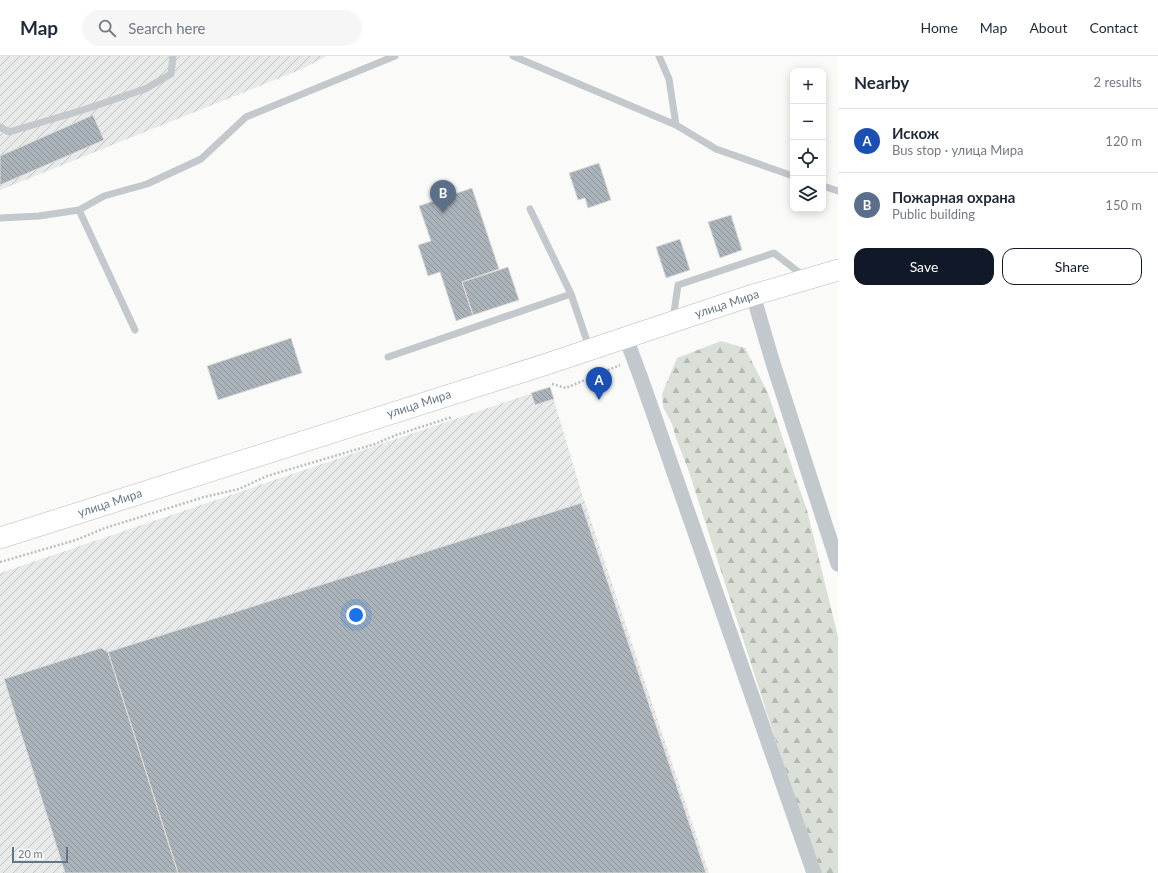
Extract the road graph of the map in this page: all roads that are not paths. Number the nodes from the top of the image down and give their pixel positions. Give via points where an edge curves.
1 (173, 56) edge
2 (395, 56) edge
3 (513, 56) edge
4 (659, 56) edge
5 (676, 125) junction
6 (0, 127) edge
7 (790, 175) edge
8 (826, 187) edge
9 (838, 191) edge
10 (530, 209) dead end
11 (79, 210) junction
12 (0, 218) edge
13 (838, 270) edge
14 (808, 279) junction
15 (571, 294) junction
16 (753, 295) junction
17 (673, 322) junction
18 (135, 330) dead end
19 (626, 338) junction
20 (589, 349) junction
21 (388, 357) dead end
22 (0, 538) edge
23 (838, 564) edge
24 (814, 873) edge

1 - 6 lane via 171,74 145,89 9,132
2 - 11 lane via 246,117 201,159 147,184 104,196
3 - 5 lane
4 - 5 lane via 669,79
5 - 7 lane via 716,149
8 - 9 lane
10 - 15 lane
11 - 12 lane
11 - 18 lane
13 - 14 main road, улица Мира
14 - 16 main road, улица Мира
14 - 17 lane via 774,253 678,285
15 - 20 lane
15 - 21 lane
16 - 17 main road, улица Мира
16 - 23 street
17 - 19 main road, улица Мира
19 - 20 main road, улица Мира
19 - 24 street
20 - 22 main road, улица Мира

